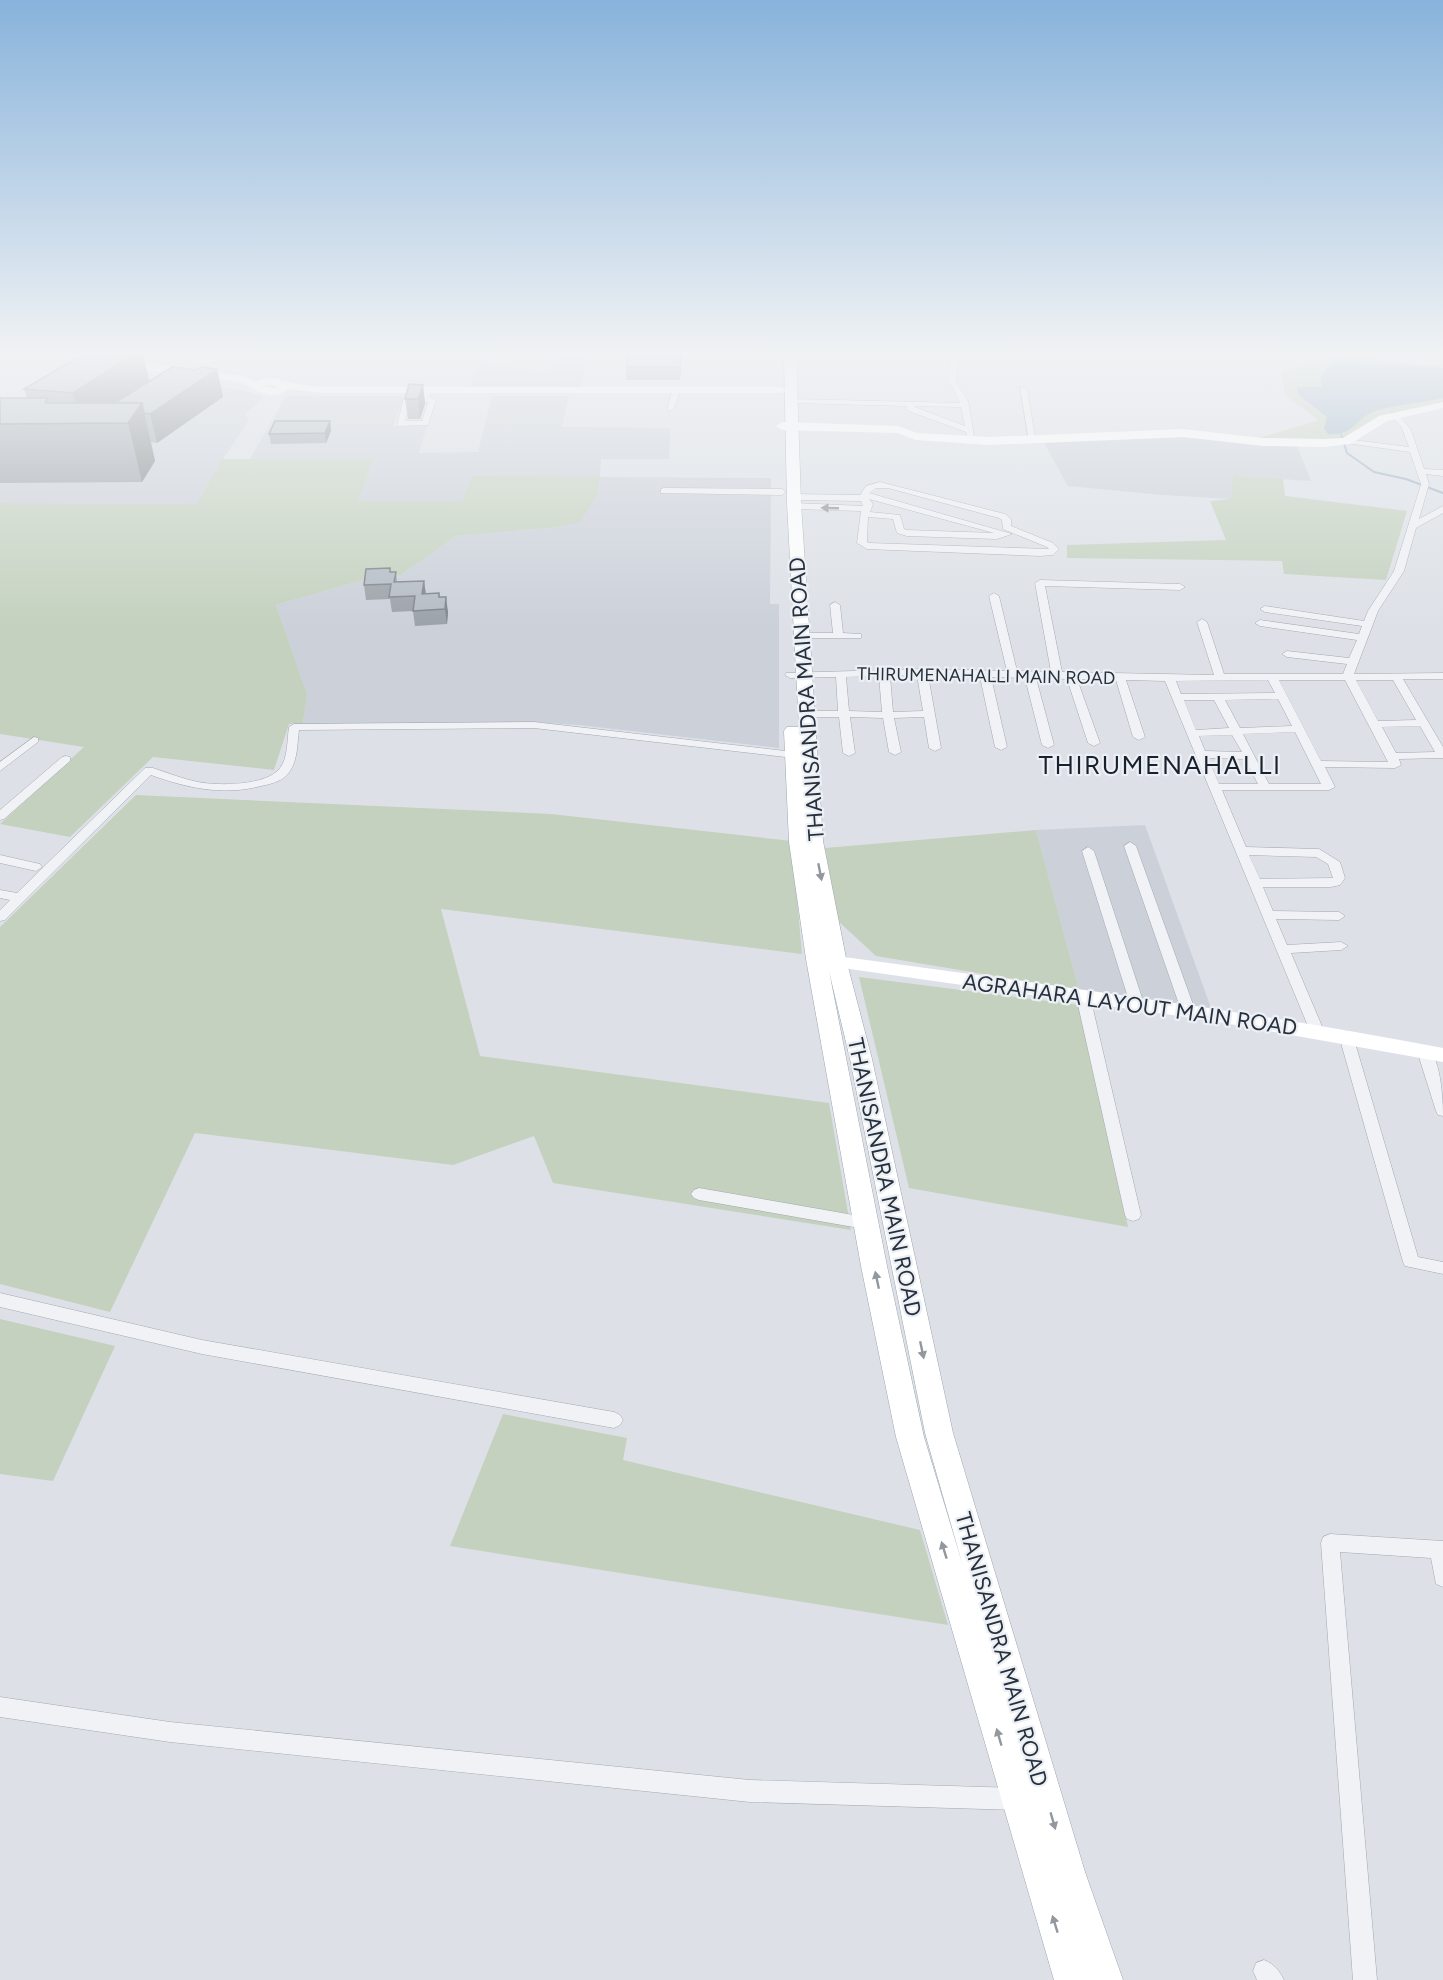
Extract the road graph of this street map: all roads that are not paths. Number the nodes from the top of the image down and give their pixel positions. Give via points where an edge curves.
1 (788, 444) edge
2 (1364, 444) edge
3 (1412, 444) edge
4 (1414, 450) junction
5 (1421, 471) junction
6 (1443, 473) edge
7 (664, 490) dead end
8 (864, 496) junction
9 (790, 498) junction
10 (1443, 508) edge
11 (865, 512) junction
12 (1412, 527) junction
13 (1180, 587) dead end
14 (994, 596) dead end
15 (835, 605) dead end
16 (1265, 609) dead end
17 (1202, 622) dead end
18 (1260, 623) dead end
19 (1367, 624) junction
20 (802, 636) junction
21 (838, 636) junction
22 (858, 636) dead end
23 (1362, 638) junction
24 (1287, 654) dead end
25 (1353, 662) junction
26 (922, 672) junction
27 (884, 673) junction
28 (841, 674) junction
29 (985, 674) junction
30 (797, 675) junction
31 (1013, 675) junction
32 (1030, 675) junction
33 (1348, 675) junction
34 (1057, 676) junction
35 (1071, 676) junction
36 (1271, 676) junction
37 (1396, 676) junction
38 (1443, 676) edge
39 (1120, 677) junction
40 (1220, 677) junction
41 (1169, 678) junction
42 (1283, 696) junction
43 (1177, 697) junction
44 (1218, 697) junction
45 (806, 714) junction
46 (844, 714) junction
47 (888, 714) junction
48 (929, 714) junction
49 (1423, 723) junction
50 (1374, 724) junction
51 (1299, 729) junction
52 (1237, 731) junction
53 (1192, 733) junction
54 (1139, 737) dead end
55 (34, 740) dead end
56 (1094, 743) dead end
57 (1048, 745) dead end
58 (1001, 747) dead end
59 (936, 748) dead end
60 (895, 752) dead end
61 (849, 753) dead end
62 (794, 754) junction
63 (1201, 754) junction
64 (1250, 756) junction
65 (1392, 756) junction
66 (66, 759) dead end
67 (1317, 764) junction
68 (0, 768) edge
69 (1214, 787) junction
70 (1266, 788) junction
71 (0, 816) edge
72 (1130, 846) dead end
73 (1088, 851) dead end
74 (1241, 851) junction
75 (0, 859) edge
76 (36, 867) dead end
77 (1255, 883) junction
78 (0, 894) edge
79 (20, 898) junction
80 (1269, 915) junction
81 (1339, 916) dead end
82 (0, 917) edge
83 (1341, 946) dead end
84 (1282, 948) junction
85 (827, 961) junction
86 (1083, 996) junction
87 (1137, 1004) junction
88 (1188, 1010) junction
89 (1317, 1031) junction
90 (1346, 1036) junction
91 (1433, 1053) edge
92 (1443, 1111) edge
93 (699, 1194) dead end
94 (1133, 1215) dead end
95 (866, 1223) junction
96 (1443, 1268) edge
97 (0, 1300) edge
98 (614, 1420) dead end
99 (1441, 1549) edge
100 (1443, 1578) edge
101 (0, 1707) edge
102 (1017, 1799) junction
103 (1072, 1980) edge
104 (1106, 1980) edge
105 (1365, 1980) edge

1 - 9 main road, THANISANDRA MAIN ROAD
2 - 4 street
3 - 4 street
4 - 5 street
5 - 6 street
5 - 12 street via 1424,486
7 - 9 street
8 - 9 street
8 - 11 street via 869,504
8 - 11 street via 1007,534 907,533 900,531 897,517
8 - 11 street via 872,485 889,485 1002,516 1007,519 1006,528 1054,549 1040,553 867,546 862,543
11 -> 9 street
9 - 20 main road, THANISANDRA MAIN ROAD
9 - 30 main road, THANISANDRA MAIN ROAD
10 - 12 street
12 - 19 street via 1399,571
13 - 34 street via 1040,583
14 - 31 street
15 - 21 street
16 - 19 street
17 - 40 street
18 - 23 street
19 - 23 street
20 - 21 street
20 - 30 main road, THANISANDRA MAIN ROAD
21 - 22 street
23 - 25 street
24 - 25 street
25 - 33 street
26 - 27 street, THIRUMENAHALLI MAIN ROAD
26 - 29 street, THIRUMENAHALLI MAIN ROAD
26 - 48 street
27 - 28 street, THIRUMENAHALLI MAIN ROAD
27 - 47 street
28 - 30 street, THIRUMENAHALLI MAIN ROAD
28 - 46 street
29 - 31 street, THIRUMENAHALLI MAIN ROAD
29 - 58 street
30 - 45 main road, THANISANDRA MAIN ROAD
30 - 62 main road, THANISANDRA MAIN ROAD
31 - 32 street, THIRUMENAHALLI MAIN ROAD
32 - 34 street, THIRUMENAHALLI MAIN ROAD
32 - 57 street
33 - 36 street, THIRUMENAHALLI MAIN ROAD
33 - 37 street, THIRUMENAHALLI MAIN ROAD
33 - 50 street
34 - 35 street, THIRUMENAHALLI MAIN ROAD
35 - 39 street, THIRUMENAHALLI MAIN ROAD
35 - 56 street
36 - 40 street, THIRUMENAHALLI MAIN ROAD
36 - 42 street
37 - 38 street, THIRUMENAHALLI MAIN ROAD
37 - 49 street
39 - 41 street, THIRUMENAHALLI MAIN ROAD
39 - 54 street
40 - 41 street, THIRUMENAHALLI MAIN ROAD
41 - 43 street
42 - 44 street
42 - 51 street
43 - 44 street
43 - 53 street
44 - 52 street
45 - 46 street
45 -> 85 main road, THANISANDRA MAIN ROAD
46 - 47 street
46 - 61 street
47 - 48 street
47 - 60 street
48 - 59 street
49 - 50 street
49 - 65 street via 1442,755
50 - 65 street
51 - 52 street
51 - 67 street
52 - 53 street
52 - 64 street
53 - 63 street
55 - 68 street
62 - 79 street via 534,726 294,728 284,771 264,782 203,786 149,770
62 - 85 main road, THANISANDRA MAIN ROAD via 798,842
63 - 64 street
63 - 69 street
64 - 70 street
65 - 67 street via 1396,765
66 - 71 street
67 - 70 street via 1329,787
69 - 70 street
69 - 74 street
72 - 88 street
73 - 87 street
74 - 77 street
74 - 77 street via 1319,853 1334,862 1339,878 1331,883
75 - 76 street
77 - 80 street
78 - 79 street
79 - 82 street
80 - 81 street
80 - 84 street
83 - 84 street
84 - 89 street
85 - 86 street, AGRAHARA LAYOUT MAIN ROAD
85 - 95 main road, THANISANDRA MAIN ROAD
85 -> 104 main road, THANISANDRA MAIN ROAD via 861,1059 939,1433 1068,1872
86 - 87 street, AGRAHARA LAYOUT MAIN ROAD
86 - 94 street
87 - 88 street, AGRAHARA LAYOUT MAIN ROAD
88 - 89 street, AGRAHARA LAYOUT MAIN ROAD
89 - 90 street, AGRAHARA LAYOUT MAIN ROAD
90 - 91 street, AGRAHARA LAYOUT MAIN ROAD
90 - 96 street via 1412,1262
91 - 92 street
93 - 95 street
102 -> 95 main road, THANISANDRA MAIN ROAD via 910,1437
97 - 98 street via 202,1347
99 - 100 street
99 - 105 street via 1330,1543
101 - 102 street via 170,1732 750,1791
103 -> 102 main road, THANISANDRA MAIN ROAD

